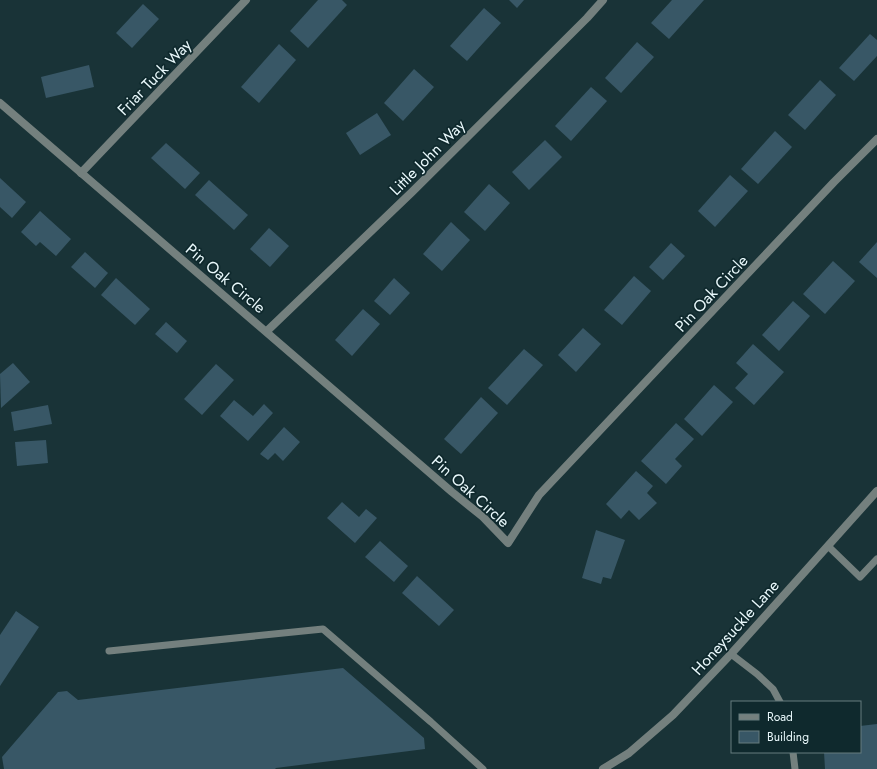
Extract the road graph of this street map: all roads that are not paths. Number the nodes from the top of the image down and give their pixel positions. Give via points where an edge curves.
1 (246, 0) edge
2 (603, 0) edge
3 (0, 103) edge
4 (877, 139) edge
5 (81, 173) junction
6 (267, 332) junction
7 (877, 491) edge
8 (828, 546) junction
9 (877, 559) edge
10 (109, 651) dead end
11 (731, 654) junction
12 (779, 701) edge
13 (793, 753) edge
14 (483, 769) edge
15 (603, 769) edge
16 (795, 769) edge

1 - 5 street, Friar Tuck Way
2 - 6 street, Little John Way via 417,187
3 - 5 street, Pin Oak Circle
4 - 6 street, Pin Oak Circle via 539,495 508,543 483,516
5 - 6 street, Pin Oak Circle
7 - 8 street, Honeysuckle Lane
8 - 9 lane via 860,576
8 - 11 street, Honeysuckle Lane
10 - 14 lane via 323,629
11 - 12 lane via 773,689
11 - 15 street, Honeysuckle Lane via 673,715 629,753
13 - 16 lane

